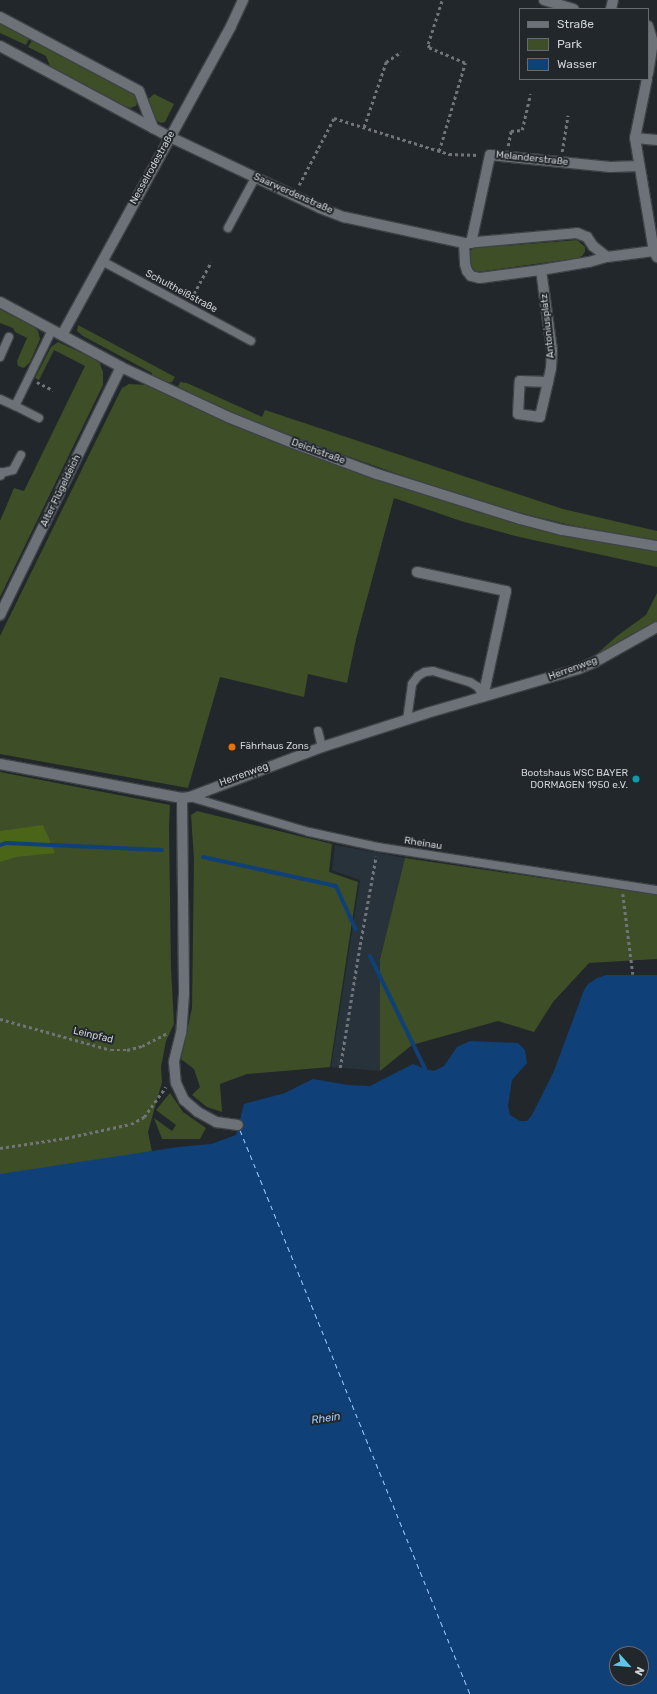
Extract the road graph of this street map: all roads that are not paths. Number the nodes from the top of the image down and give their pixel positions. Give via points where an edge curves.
1 (243, 0) edge
2 (544, 0) edge
3 (571, 8) edge
4 (0, 17) edge
5 (649, 29) edge
6 (0, 46) edge
7 (649, 68) edge
8 (647, 80) edge
9 (153, 128) junction
10 (170, 137) junction
11 (635, 138) junction
12 (657, 140) edge
13 (639, 166) junction
14 (255, 178) junction
15 (228, 228) dead end
16 (468, 243) junction
17 (656, 254) edge
18 (607, 256) junction
19 (102, 260) junction
20 (541, 270) junction
21 (0, 302) edge
22 (52, 330) junction
23 (62, 335) junction
24 (9, 337) dead end
25 (250, 341) dead end
26 (0, 357) edge
27 (121, 367) junction
28 (548, 382) dead end
29 (0, 399) edge
30 (15, 406) junction
31 (39, 418) dead end
32 (20, 455) dead end
33 (0, 474) edge
34 (657, 546) edge
35 (417, 572) dead end
36 (0, 615) edge
37 (657, 626) edge
38 (483, 698) junction
39 (407, 720) junction
40 (318, 731) dead end
41 (322, 747) junction
42 (0, 764) edge
43 (186, 797) junction
44 (657, 890) edge
45 (238, 1125) dead end

1 - 10 street, Nesselrodestraße
2 - 3 street
4 - 9 street via 139,91
5 - 7 street via 653,42
6 - 9 street, Saarwerdenstraße
8 - 11 street
9 - 10 street, Saarwerdenstraße
10 - 14 street, Saarwerdenstraße
10 - 19 street, Nesselrodestraße
11 - 12 street
11 - 13 street
13 - 16 street, Melanderstraße via 610,167 490,155
13 - 17 street
14 - 15 lane
14 - 16 street, Saarwerdenstraße via 344,217
16 - 18 street, Saarwerdenstraße via 577,234 587,236 593,246
16 - 20 street via 465,264 471,276 480,278
17 - 18 street
18 - 20 street via 589,262
19 - 23 street, Nesselrodestraße
19 - 25 lane, Schultheißstraße
20 - 28 street, Antoniusplatz via 552,350
21 - 22 street, Deichstraße
22 - 23 street, Deichstraße
22 - 30 lane
23 - 27 street, Deichstraße
24 - 26 lane
27 - 34 street, Deichstraße via 228,417 377,474 520,520
27 - 36 street, Alter Flügeldeich
29 - 30 lane
30 - 31 lane
32 - 33 lane via 13,470
35 - 38 street via 506,591
37 - 38 street, Herrenweg via 595,662
38 - 39 street, Herrenweg
38 - 39 lane via 478,687 470,682 433,671 425,672 412,684
39 - 41 street, Herrenweg
40 - 41 lane
41 - 43 street, Herrenweg
42 - 43 street
43 - 44 lane, Rheinau via 309,832 378,847
43 - 45 street via 184,994 181,1033 171,1085 198,1112 216,1122

